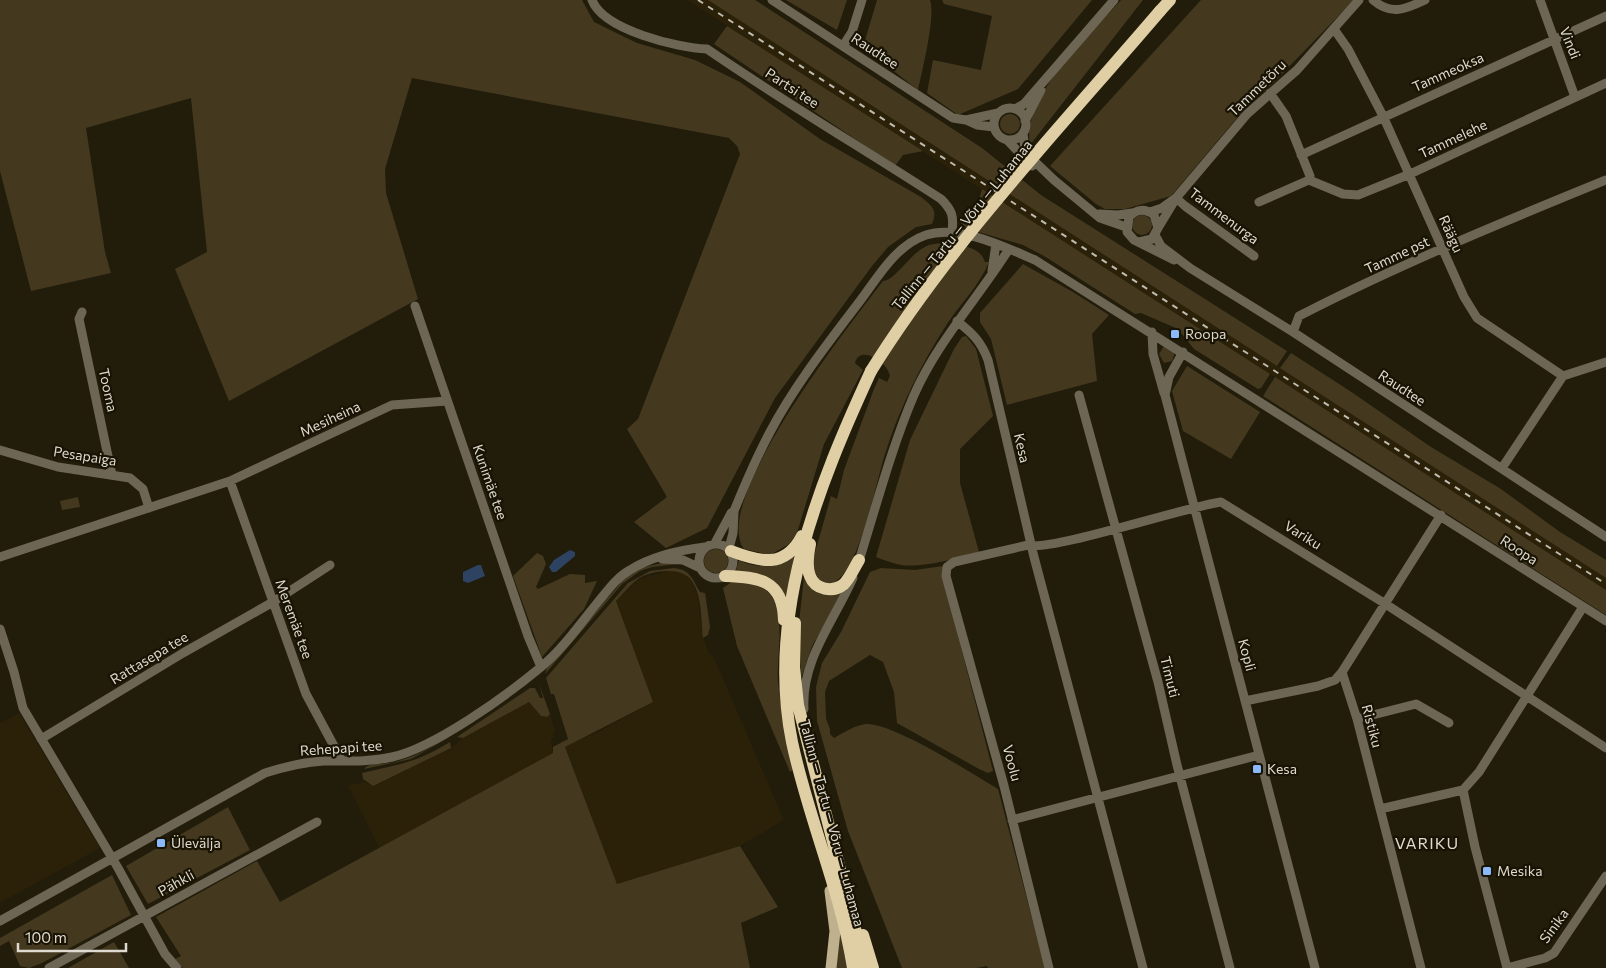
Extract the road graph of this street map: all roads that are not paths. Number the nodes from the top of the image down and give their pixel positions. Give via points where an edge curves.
1 (592, 0) edge
2 (772, 0) edge
3 (862, 0) edge
4 (1114, 0) edge
5 (1170, 0) edge
6 (1359, 0) edge
7 (1373, 0) edge
8 (1425, 0) edge
9 (1540, 0) edge
10 (1606, 16) edge
11 (1334, 28) junction
12 (1554, 40) junction
13 (844, 46) junction
14 (1051, 73) junction
15 (1606, 83) edge
16 (1270, 93) junction
17 (1575, 97) junction
18 (1015, 109) junction
19 (998, 113) junction
20 (1383, 116) junction
21 (966, 120) junction
22 (1026, 121) junction
23 (994, 128) junction
24 (1022, 134) junction
25 (1008, 140) junction
26 (1301, 155) junction
27 (1410, 174) junction
28 (1054, 180) junction
29 (1309, 180) junction
30 (1606, 180) edge
31 (1176, 198) junction
32 (1259, 202) dead end
33 (1150, 212) junction
34 (1132, 213) junction
35 (1096, 214) junction
36 (1126, 227) junction
37 (952, 231) junction
38 (1156, 232) junction
39 (1139, 242) junction
40 (996, 244) junction
41 (1009, 249) junction
42 (1442, 249) junction
43 (1254, 256) dead end
44 (1182, 263) junction
45 (992, 271) junction
46 (415, 306) dead end
47 (82, 312) dead end
48 (957, 321) junction
49 (1152, 332) junction
50 (1293, 332) junction
51 (1183, 352) junction
52 (1153, 354) junction
53 (1606, 362) edge
54 (1177, 364) junction
55 (1563, 376) junction
56 (1079, 395) dead end
57 (1165, 395) junction
58 (447, 401) junction
59 (0, 450) edge
60 (1502, 468) junction
61 (112, 475) junction
62 (230, 481) junction
63 (1194, 507) junction
64 (150, 508) junction
65 (816, 510) junction
66 (734, 511) junction
67 (1441, 514) junction
68 (1116, 529) junction
69 (1606, 537) edge
70 (715, 543) junction
71 (1031, 546) junction
72 (706, 547) junction
73 (730, 550) junction
74 (0, 557) edge
75 (652, 559) junction
76 (859, 560) junction
77 (330, 565) dead end
78 (947, 567) joint
79 (700, 568) junction
80 (725, 576) junction
81 (273, 602) junction
82 (1384, 603) junction
83 (1583, 606) junction
84 (1606, 621) edge
85 (0, 629) edge
86 (784, 655) junction
87 (542, 667) junction
88 (1342, 672) junction
89 (1527, 696) junction
90 (1245, 702) junction
91 (1357, 719) junction
92 (1449, 723) dead end
93 (41, 739) junction
94 (806, 744) junction
95 (1606, 748) edge
96 (1259, 755) junction
97 (342, 761) junction
98 (1181, 776) junction
99 (1464, 790) junction
100 (1098, 798) junction
101 (1380, 809) junction
102 (1012, 820) junction
103 (316, 822) dead end
104 (816, 831) junction
105 (112, 858) junction
106 (1606, 876) edge
107 (843, 882) junction
108 (144, 916) junction
109 (0, 921) edge
110 (49, 968) edge
111 (177, 968) edge
112 (831, 968) edge
113 (853, 968) edge
114 (863, 968) edge
115 (874, 968) edge
116 (1049, 968) edge
117 (1143, 968) edge
118 (1230, 968) edge
119 (1314, 968) edge
120 (1421, 968) edge
121 (1507, 968) edge

1 - 37 street, Partsi tee via 601,15 613,23 690,48 707,49 920,185 949,207 954,217
2 - 13 street, Raudtee
3 - 13 street
4 - 14 street
5 - 65 highway, Tallinn — Tartu — Võru — Luhamaa, bridge via 924,291 871,372 833,458
6 - 11 street, Tammetõru
7 - 8 street via 1396,11
9 - 12 street, Vindi
10 - 12 street, Tammeoksa
11 - 16 street, Tammetõru via 1297,70
11 - 20 street, Räägu
12 - 17 street, Vindi
12 - 20 street, Tammeoksa
13 - 21 street, Raudtee via 953,118
14 - 18 street via 1024,104
14 - 22 street
15 - 17 street, Tammelehe
16 - 26 street via 1286,116
16 - 31 street, Tammetõru via 1246,116
17 - 27 street, Tammelehe
18 - 19 street
18 - 22 street
19 - 21 street
19 - 23 street
20 - 26 street, Tammeoksa
20 - 27 street, Räägu
21 - 23 street, Raudtee
22 - 24 street
23 - 25 street, Raudtee via 999,136
24 - 25 street
24 - 28 street, Raudtee via 1024,148 1030,157
25 - 28 street, Raudtee via 1026,161
26 - 29 street
27 - 29 street, Tammelehe via 1353,196
27 - 42 street, Räägu
28 - 35 street, Raudtee
29 - 32 street
30 - 42 street, Tamme pst
31 - 33 street, Tammetõru
31 - 38 street, Tammetõru
31 - 43 street, Tammenurga
33 - 34 street
33 - 38 street, Raudtee via 1156,219
34 - 35 street via 1118,216
34 - 36 street
35 - 36 street, Raudtee
36 - 39 street, Raudtee via 1130,236
37 - 40 street, Roopa
37 - 66 street via 927,234 914,240 896,254 879,275 794,392 770,431
38 - 39 street via 1148,241
38 - 44 street, Raudtee via 1161,246
39 - 44 street, Raudtee
40 - 41 street, Roopa
40 - 45 street
41 - 45 street
41 - 49 street, Roopa via 1035,260
42 - 50 street, Tamme pst via 1299,316
42 - 55 street, Räägu via 1477,318
44 - 50 street, Raudtee
45 - 48 street
46 - 58 street, Kunimäe tee
47 - 61 street, Tooma via 79,320
48 - 71 street, Kesa via 976,336 988,360
48 - 76 street via 915,394
49 - 51 street, Roopa
49 - 52 street, Kopli
50 - 60 street, Raudtee via 1325,356
51 - 54 street
51 - 67 street, Roopa
52 - 54 street via 1158,364
52 - 57 street, Kopli
53 - 55 street
54 - 57 street via 1167,382
55 - 60 street
56 - 68 street, Timuti
57 - 63 street, Kopli
58 - 62 street, Mesiheina via 392,405
58 - 87 street, Kunimäe tee via 528,636
59 - 61 street, Pesapaiga via 58,467
60 - 69 street, Raudtee
61 - 64 street, Pesapaiga via 130,478 138,484
62 - 64 street
62 - 81 street, Meremäe tee
63 - 68 street, Variku
63 - 82 street, Variku via 1221,502
63 - 90 street, Kopli
64 - 74 street
65 - 73 highway via 796,548 784,557 758,561
65 - 76 highway via 809,550 808,569 812,581 824,588 836,588 847,580
65 - 86 highway, Tallinn — Tartu — Võru — Luhamaa via 796,573
65 - 94 highway, Tallinn — Tartu — Võru — Luhamaa via 800,576 796,619 794,667
66 - 70 street
66 - 73 street
67 - 82 street
67 - 83 street, Roopa
68 - 71 street, Variku
68 - 98 street, Timuti
70 - 72 street
70 - 73 street
71 - 78 street, Variku via 969,558
71 - 100 street, Kesa
72 - 75 street, Rehepapi tee
72 - 79 street via 699,556
73 - 80 street via 734,562
75 - 79 street, Rehepapi tee via 683,560
75 - 87 street, Rehepapi tee via 629,570 616,581
76 - 94 street via 848,590 808,668 804,696
77 - 81 street, Rattasepa tee
78 - 102 street, Voolu via 946,576
79 - 80 street via 709,577
80 - 86 highway via 763,580 773,587 783,608
81 - 93 street, Rattasepa tee
81 - 97 street, Meremäe tee via 306,694
82 - 88 street
82 - 89 street, Variku
83 - 84 street, Roopa
83 - 89 street
85 - 93 street via 23,708
86 - 104 highway, Tallinn — Tartu — Võru — Luhamaa via 792,742
87 - 97 street, Rehepapi tee via 470,718 422,746 393,757
88 - 90 street via 1336,680 1318,686
88 - 91 street, Ristiku
89 - 95 street, Variku
89 - 99 street
90 - 96 street, Kopli
91 - 92 street via 1416,704
91 - 101 street, Ristiku
93 - 105 street
94 - 107 highway, Tallinn — Tartu — Võru — Luhamaa
96 - 98 street
96 - 119 street, Kopli
97 - 105 street, Rehepapi tee via 292,765 265,774
98 - 100 street
98 - 118 street, Timuti
99 - 101 street
99 - 121 street via 1475,847
100 - 102 street
100 - 117 street, Kesa
101 - 120 street, Ristiku
102 - 116 street, Voolu
103 - 108 street, Pähkli
104 - 112 main road via 836,931
104 - 113 highway, Tallinn — Tartu — Võru — Luhamaa via 844,922
105 - 108 street
105 - 109 street, Rehepapi tee
106 - 121 street, Sinika via 1554,953
107 - 114 highway, Tallinn — Tartu — Võru — Luhamaa
107 - 115 highway
108 - 110 street, Pähkli
108 - 111 street via 165,954

